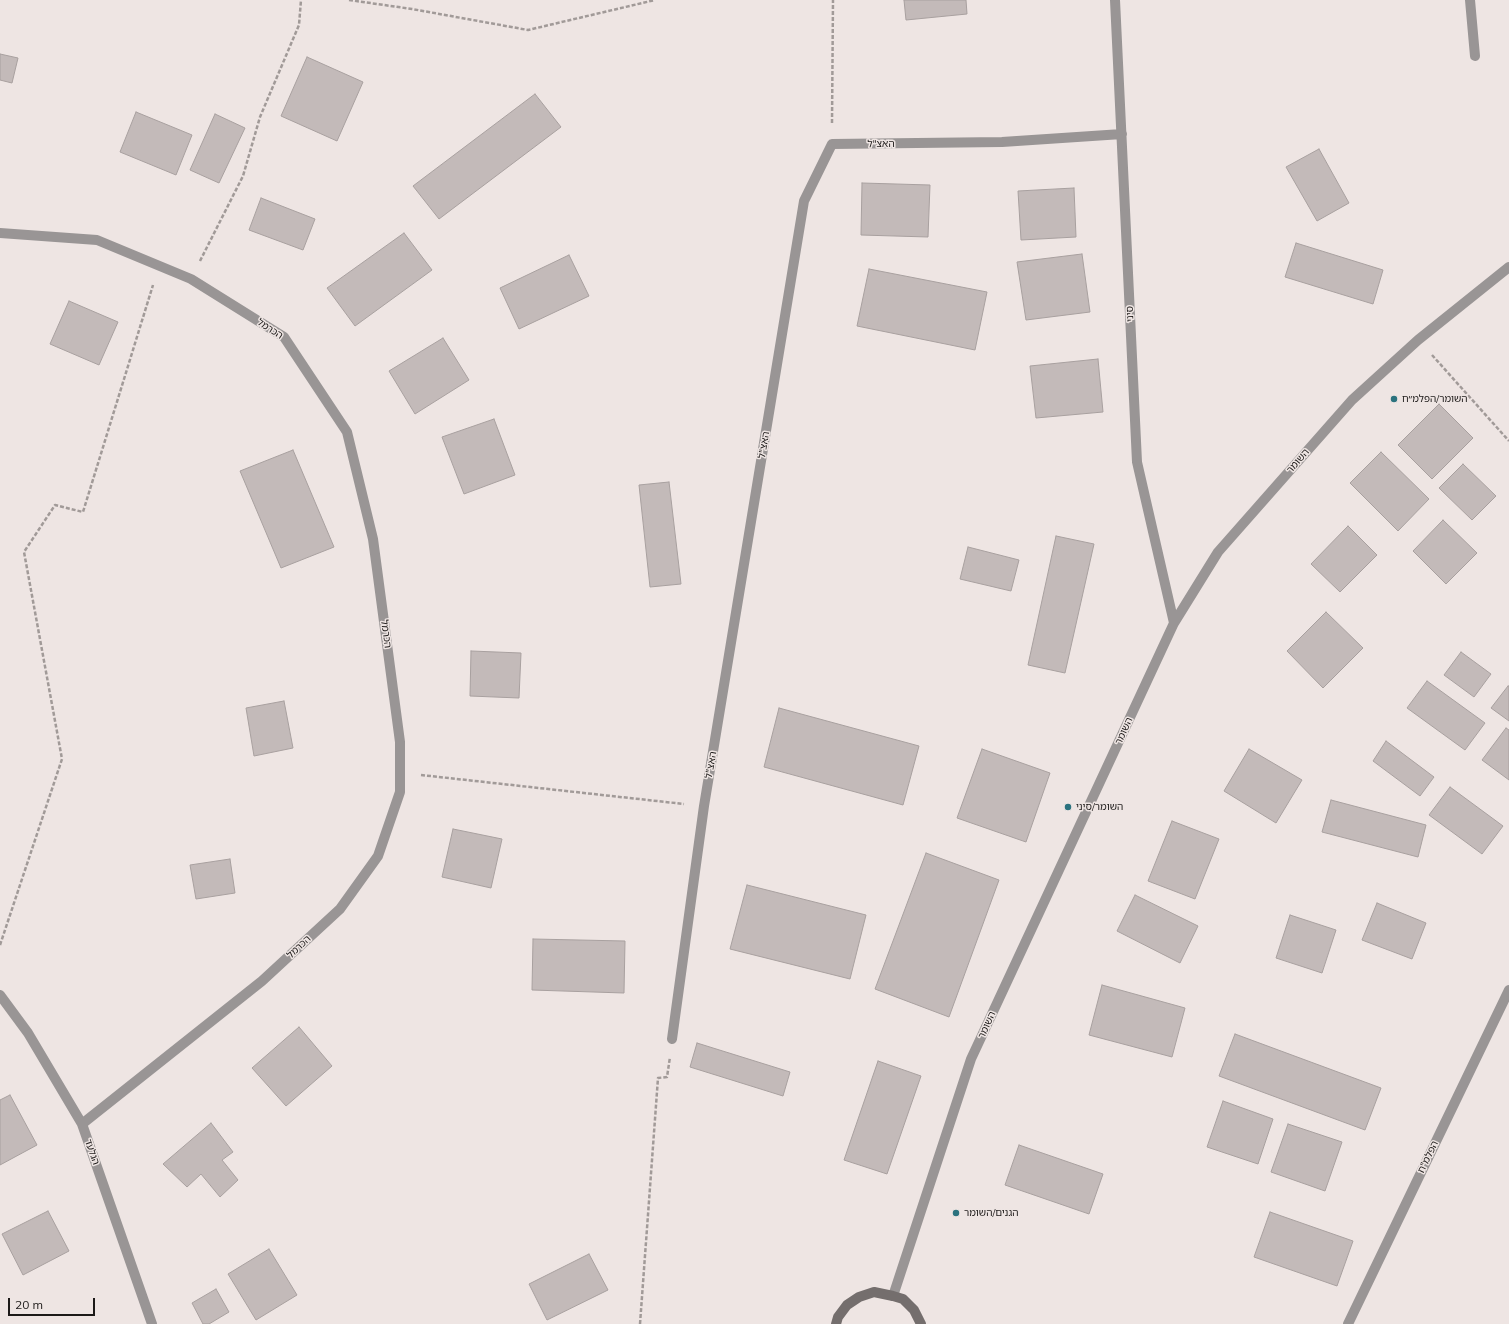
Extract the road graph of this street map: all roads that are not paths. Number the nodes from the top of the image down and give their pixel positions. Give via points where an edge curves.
1 (1115, 0) edge
2 (1470, 0) edge
3 (1475, 56) dead end
4 (1122, 134) junction
5 (0, 233) edge
6 (1509, 267) edge
7 (1174, 623) junction
8 (1509, 990) edge
9 (0, 995) edge
10 (672, 1039) dead end
11 (82, 1124) junction
12 (893, 1296) junction
13 (152, 1324) edge
14 (836, 1324) edge
15 (921, 1324) edge
16 (1348, 1324) edge

1 - 4 street, סיני
2 - 3 street
4 - 7 street, סיני via 1137,462
4 - 10 street, האצ"ל via 1002,142 832,144 804,201 704,806
5 - 11 street, הכרמל via 97,240 191,279 284,337 347,432 373,538 400,742 400,792 378,856 340,909 262,981
6 - 7 street, השומר via 1418,340 1352,400 1218,552
7 - 12 street, השומר via 971,1059
8 - 16 street, הפלמ"ח
9 - 11 street, הגלעד via 28,1033
11 - 13 street, הגלעד
12 - 14 street via 874,1292 860,1297 847,1305
12 - 15 street via 903,1299 914,1310

